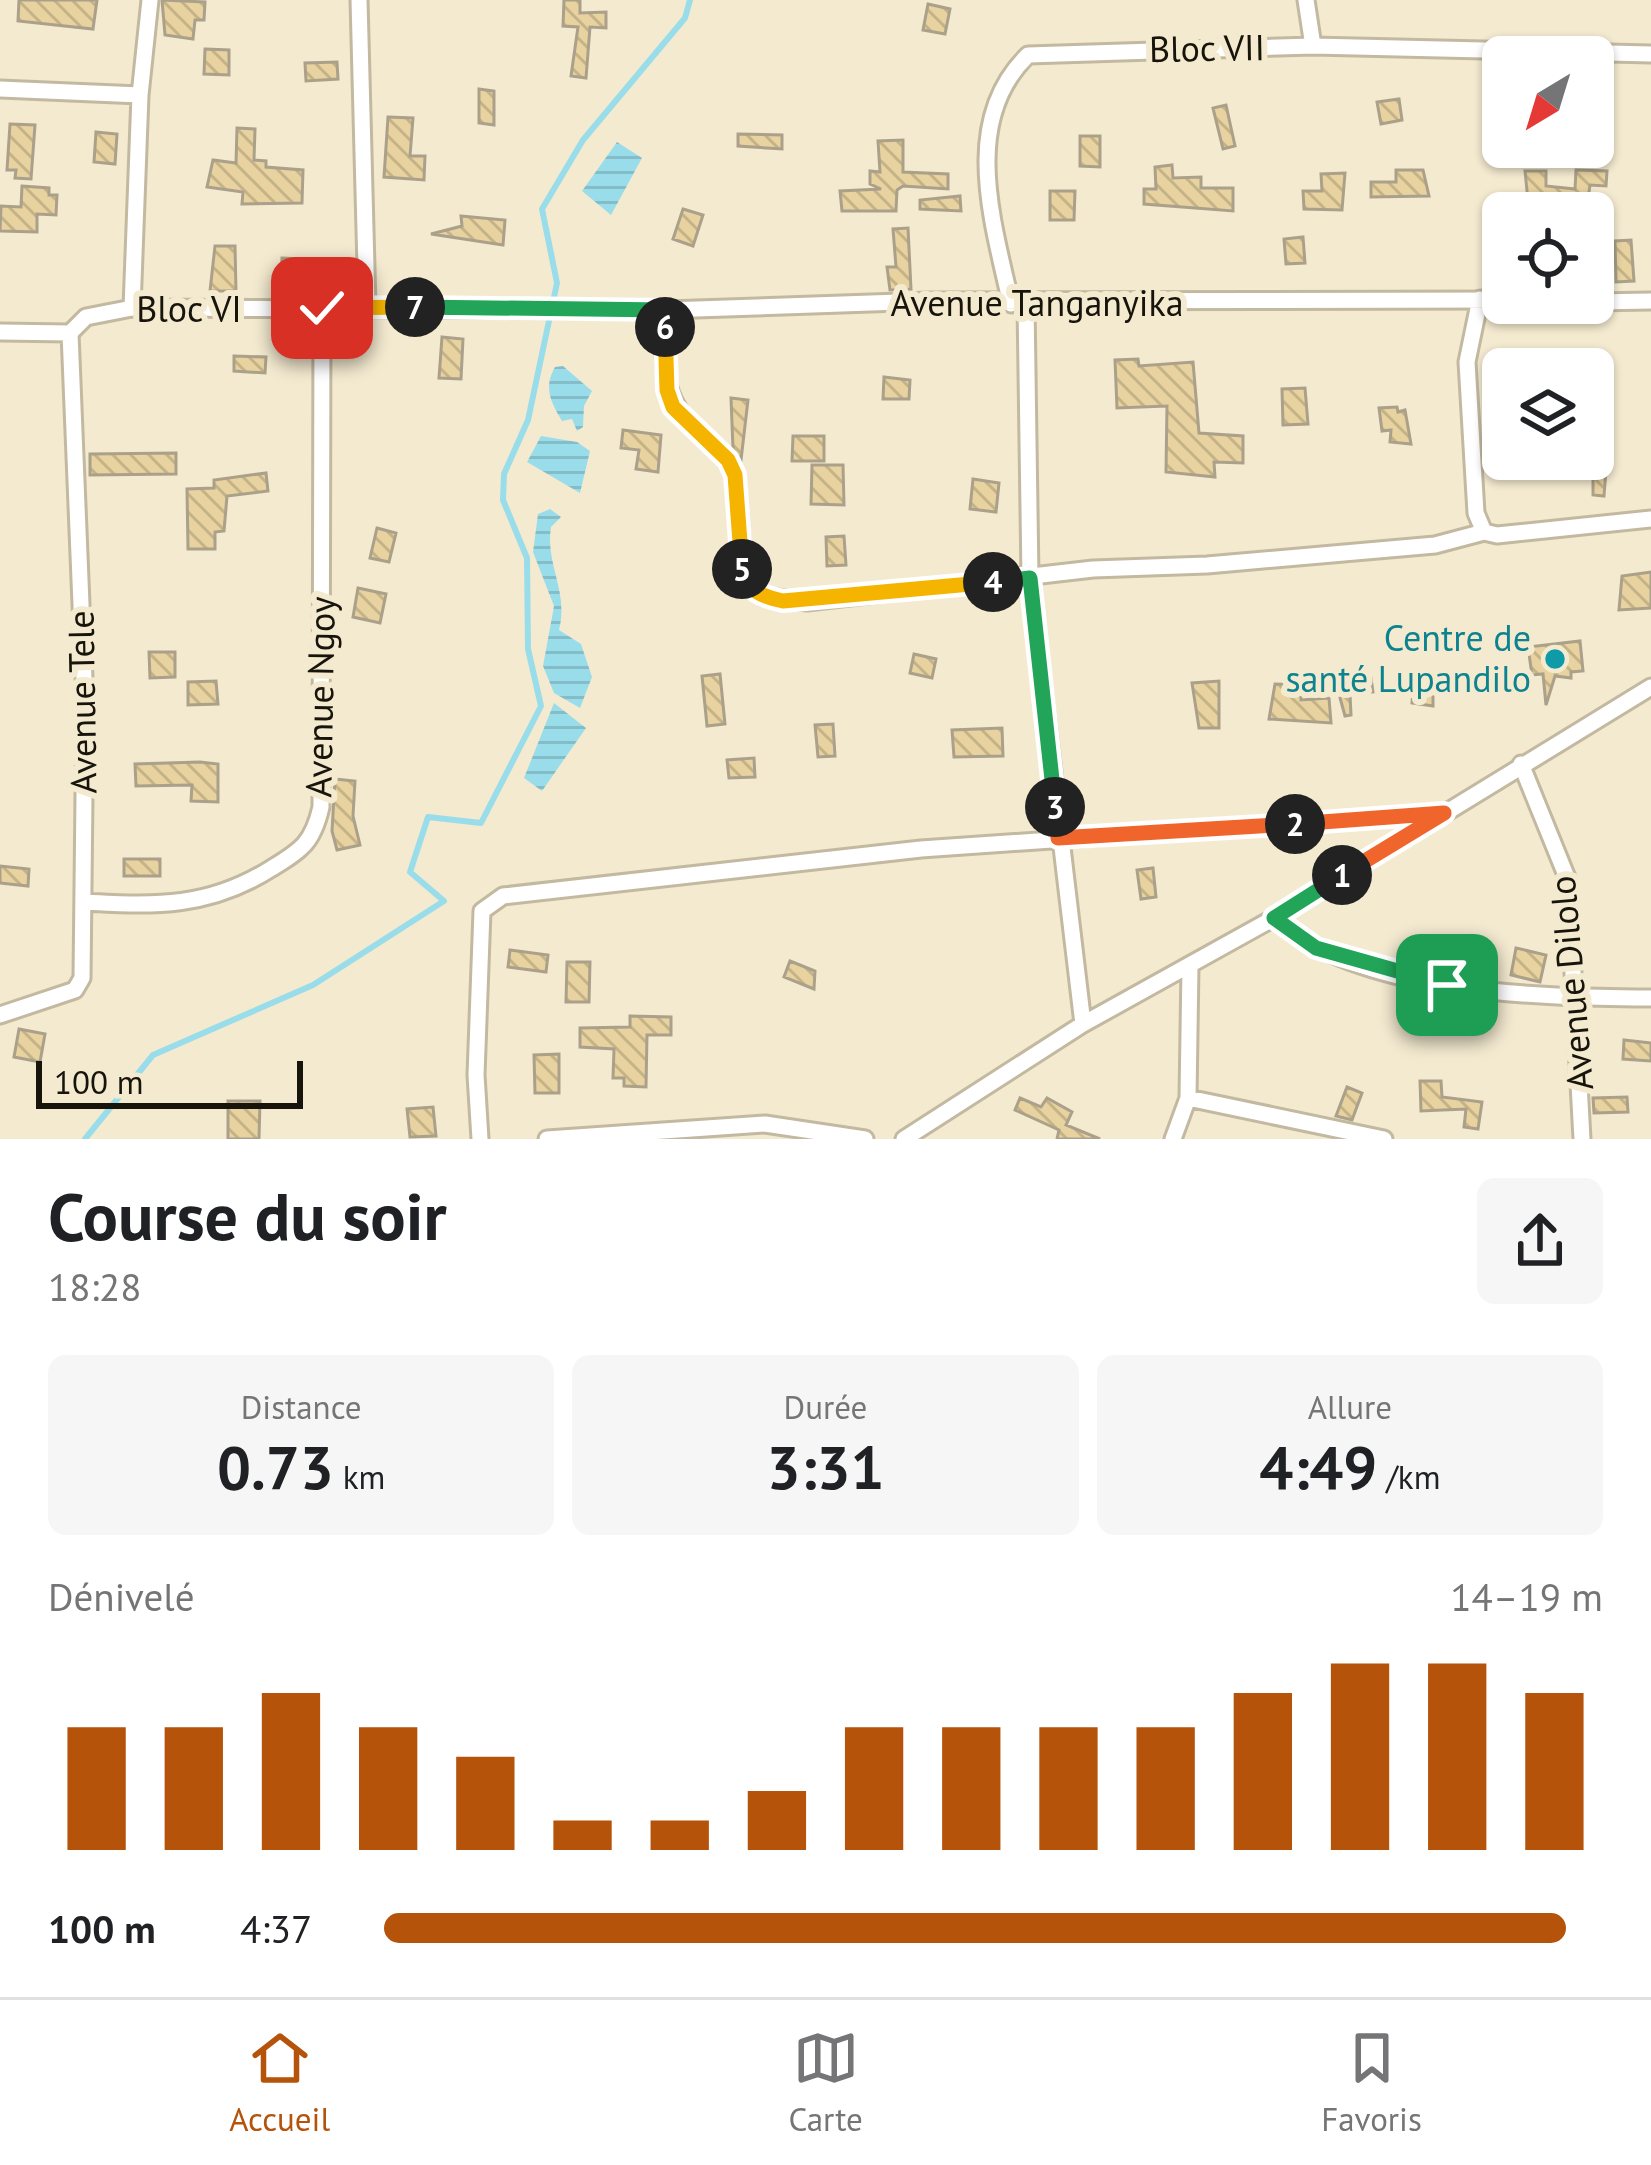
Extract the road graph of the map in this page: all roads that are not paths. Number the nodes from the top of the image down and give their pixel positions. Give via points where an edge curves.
1 (150, 0) edge
2 (359, 0) edge
3 (1306, 0) edge
4 (1313, 46) junction
5 (1651, 54) edge
6 (0, 89) edge
7 (140, 95) junction
8 (1480, 299) joint
9 (1651, 301) edge
10 (1614, 302) edge
11 (1019, 304) junction
12 (367, 306) junction
13 (132, 308) junction
14 (322, 308) junction
15 (530, 310) joint
16 (666, 310) junction
17 (0, 332) edge
18 (70, 333) junction
19 (1651, 520) edge
20 (1484, 532) junction
21 (1030, 578) junction
22 (1651, 687) edge
23 (1521, 764) junction
24 (1444, 813) junction
25 (1058, 838) junction
26 (84, 902) junction
27 (1274, 918) junction
28 (1190, 966) junction
29 (1576, 998) junction
30 (1651, 998) edge
31 (0, 1015) edge
32 (1083, 1024) junction
33 (1188, 1098) junction
34 (480, 1139) edge
35 (547, 1139) edge
36 (865, 1139) edge
37 (904, 1139) edge
38 (1173, 1139) edge
39 (1384, 1139) edge
40 (1582, 1139) edge

1 - 7 street
2 - 12 street
3 - 4 street
4 - 5 street, Bloc VII
4 - 11 street, Bloc VII via 1028,55 1005,77 990,113 987,196
6 - 7 street
7 - 13 street
8 - 11 street, Avenue Tanganyika
8 - 20 street via 1468,383
9 - 10 street
11 - 16 street, Avenue Tanganyika
11 - 21 street
12 - 14 street, Bloc VI
12 - 15 street, Bloc VI
13 - 14 street, Bloc VI
13 - 18 street, Bloc VI via 86,317
14 - 26 street, Avenue Ngoy via 321,807 314,837 239,890 212,898 173,907
15 - 16 street, Avenue Tanganyika
16 - 21 street via 667,390 735,475 745,581 762,596 807,602
17 - 18 street, Bloc VI
18 - 26 street, Avenue Tele
19 - 20 street
20 - 21 street via 1435,545
21 - 25 street
22 - 23 street
23 - 24 street
23 - 29 street, Avenue Dilolo via 1568,880
24 - 25 street
24 - 27 street
25 - 32 street
25 - 34 street via 503,896 482,910
26 - 31 street, Avenue Tele via 75,990
27 - 28 street
27 - 29 street via 1349,960 1447,985
28 - 32 street
28 - 33 street
29 - 30 street
29 - 40 street, Avenue Dilolo
32 - 37 street
33 - 38 street
33 - 39 street
35 - 36 street via 765,1124

